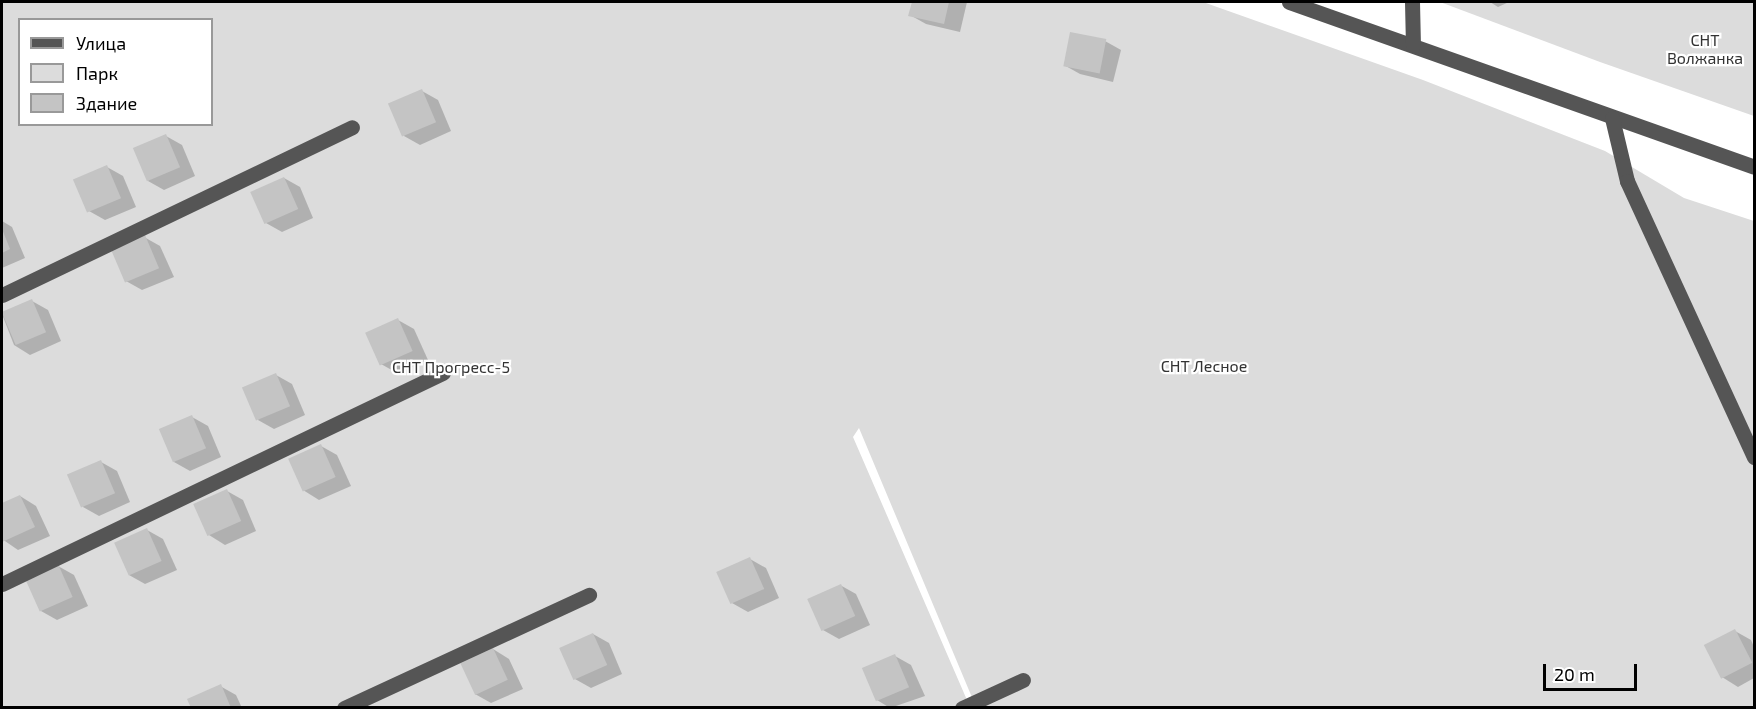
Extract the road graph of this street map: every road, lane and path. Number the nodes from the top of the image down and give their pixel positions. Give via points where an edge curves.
1 (1289, 2) edge
2 (1412, 2) edge
3 (1413, 45) junction
4 (1612, 118) junction
5 (352, 127) dead end
6 (1755, 167) edge
7 (2, 295) edge
8 (443, 373) dead end
9 (1755, 457) edge
10 (2, 584) edge
11 (589, 594) dead end
12 (1023, 680) dead end
13 (344, 708) edge
14 (962, 708) edge

1 - 3 street
2 - 3 street
3 - 4 street
4 - 6 street
4 - 9 street via 1627,181
5 - 7 street
8 - 10 street
11 - 13 street
12 - 14 street

